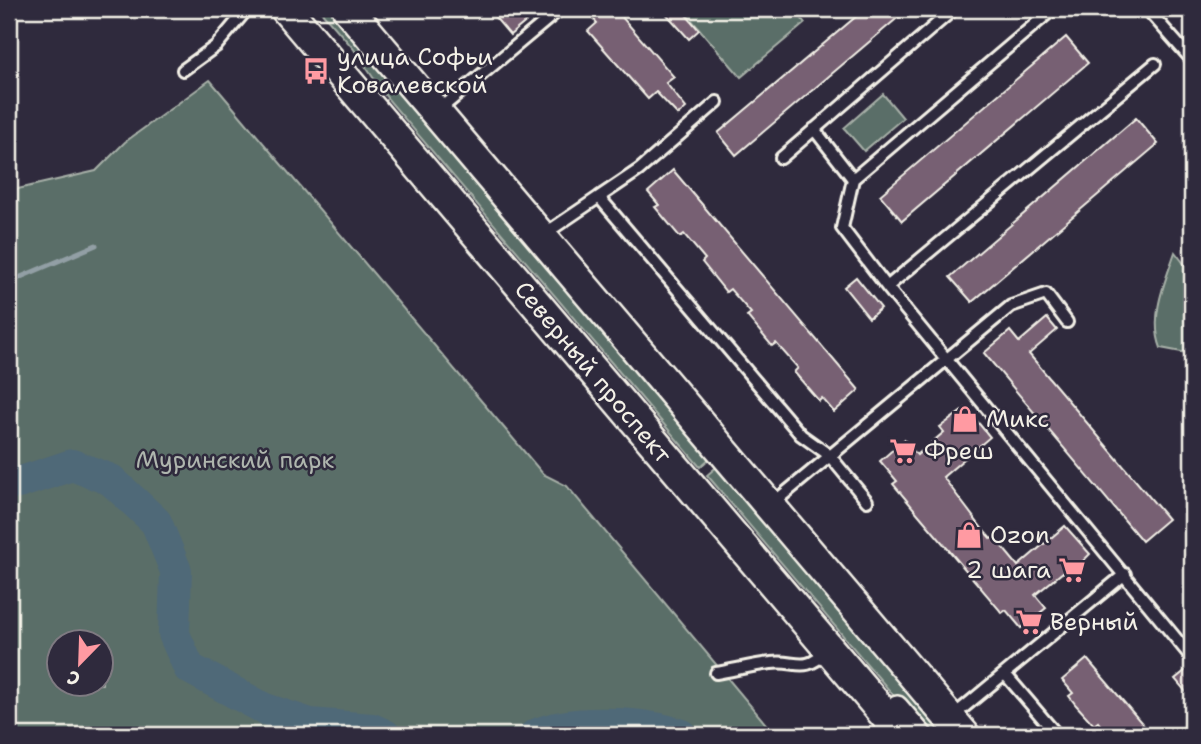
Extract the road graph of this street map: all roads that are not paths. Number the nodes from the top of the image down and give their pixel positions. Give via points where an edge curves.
1 (286, 9) edge
2 (305, 9) edge
3 (348, 9) edge
4 (560, 9) edge
5 (954, 9) edge
6 (1053, 9) edge
7 (1147, 9) edge
8 (243, 15) dead end
9 (1192, 60) edge
10 (1155, 64) dead end
11 (183, 70) dead end
12 (717, 102) dead end
13 (436, 113) junction
14 (814, 129) junction
15 (781, 158) dead end
16 (853, 179) junction
17 (599, 197) junction
18 (541, 237) junction
19 (887, 287) junction
20 (1067, 322) dead end
21 (946, 358) junction
22 (829, 455) junction
23 (867, 501) dead end
24 (769, 506) junction
25 (1125, 574) junction
26 (1192, 642) edge
27 (830, 649) junction
28 (1182, 650) junction
29 (1192, 659) edge
30 (716, 673) dead end
31 (1005, 674) junction
32 (957, 727) edge
33 (902, 735) edge
34 (921, 735) edge
35 (1057, 735) edge

1 - 27 main road, Северный проспект
2 - 34 street, Северный проспект
3 - 13 main road, Северный проспект
4 - 13 lane
5 - 14 lane
6 - 16 lane
7 - 9 lane
8 - 11 lane via 216,46
10 - 19 lane
12 - 17 lane via 639,170
13 - 18 main road, Северный проспект
14 - 15 lane
14 - 16 lane
16 - 19 lane via 842,228
17 - 18 lane
17 - 22 lane via 801,435
18 - 24 main road, Северный проспект
19 - 21 lane
20 - 21 lane via 1046,294 1012,306
21 - 22 lane
21 - 25 lane
22 - 23 lane
22 - 24 lane
24 - 32 main road, Северный проспект
25 - 28 lane
25 - 31 lane
26 - 28 lane
27 - 30 lane via 818,660 797,667 775,662
27 - 33 main road, Северный проспект
28 - 29 lane
31 - 32 lane
31 - 35 lane

